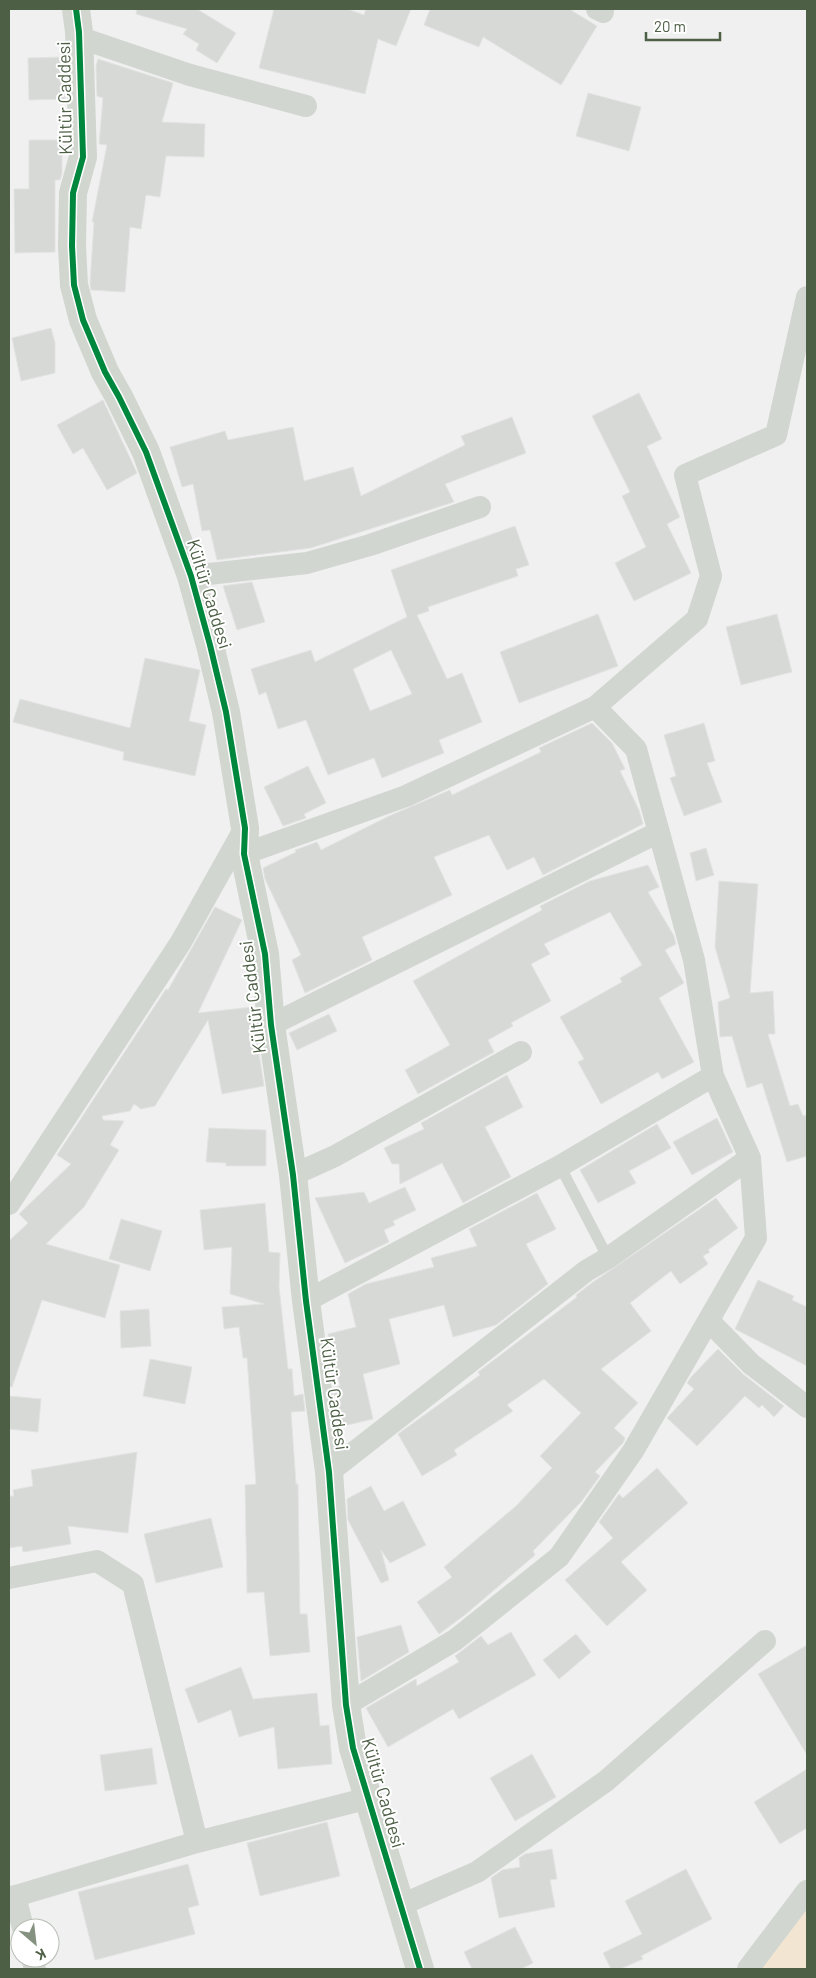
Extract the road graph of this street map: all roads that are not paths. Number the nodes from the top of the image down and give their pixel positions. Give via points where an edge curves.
1 (76, 9) edge
2 (78, 37) junction
3 (306, 106) dead end
4 (807, 297) edge
5 (480, 507) dead end
6 (191, 576) junction
7 (596, 707) junction
8 (658, 832) junction
9 (245, 841) junction
10 (271, 1025) junction
11 (521, 1052) dead end
12 (713, 1076) junction
13 (750, 1158) junction
14 (560, 1166) junction
15 (293, 1175) junction
16 (9, 1204) edge
17 (608, 1258) junction
18 (306, 1301) junction
19 (708, 1321) junction
20 (807, 1407) edge
21 (330, 1472) junction
22 (9, 1578) edge
23 (765, 1641) dead end
24 (346, 1705) junction
25 (369, 1798) junction
26 (197, 1842) junction
27 (807, 1891) edge
28 (12, 1897) edge
29 (401, 1905) junction
30 (19, 1918) edge
31 (420, 1969) edge
32 (748, 1969) edge

1 - 2 street, Kültür Caddesi
2 - 3 street via 190,75
2 - 6 street, Kültür Caddesi via 83,157 73,193 74,285 83,320 105,372 146,452
4 - 7 street via 776,435 685,475 711,576 698,620
5 - 6 street via 307,563
6 - 9 street, Kültür Caddesi via 226,712
7 - 8 street via 636,749
7 - 9 street via 406,796
8 - 10 street
8 - 12 street via 694,960
9 - 10 street, Kültür Caddesi via 265,954
9 - 16 street
10 - 15 street, Kültür Caddesi
11 - 15 street via 336,1156
12 - 13 street
12 - 14 street
13 - 17 street
13 - 19 street via 756,1238
14 - 17 lane
14 - 18 street
15 - 18 street, Kültür Caddesi
17 - 21 street via 586,1271
18 - 21 street, Kültür Caddesi
19 - 20 street via 751,1364
19 - 24 street via 633,1451 559,1557 454,1640
21 - 24 street, Kültür Caddesi
22 - 26 street via 97,1561 134,1584
23 - 29 street via 606,1781 477,1872
24 - 25 street, Kültür Caddesi via 353,1748
25 - 26 street
25 - 29 street, Kültür Caddesi
26 - 28 street
27 - 32 street
28 - 30 street
29 - 31 street, Kültür Caddesi

